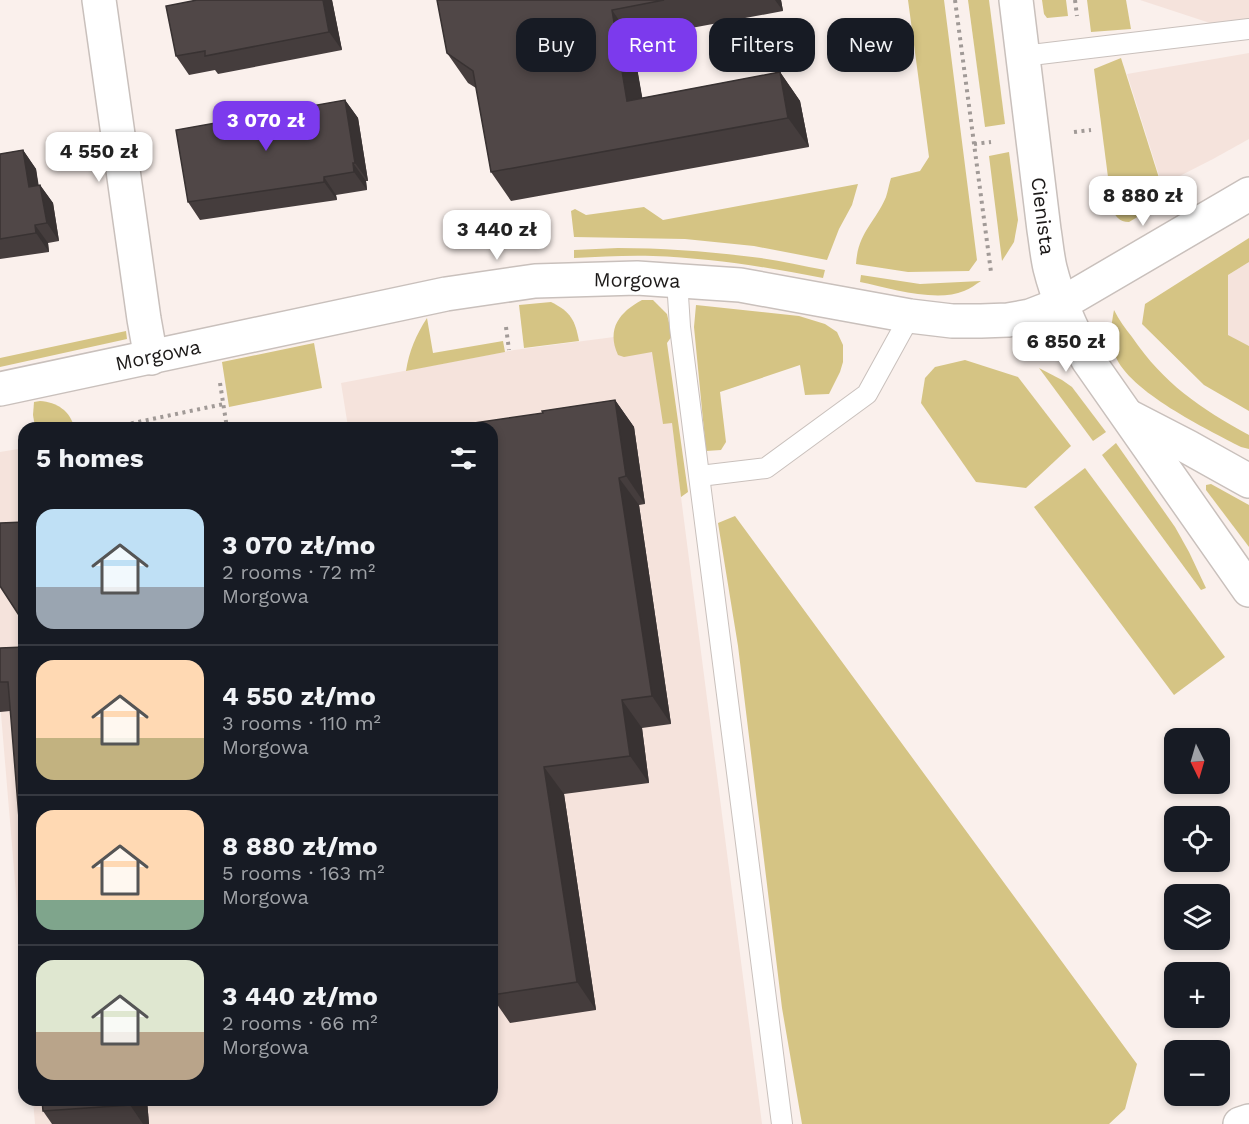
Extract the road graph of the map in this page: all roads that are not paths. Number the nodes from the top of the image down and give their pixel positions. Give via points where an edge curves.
1 (99, 0) edge
2 (1016, 0) edge
3 (1249, 29) edge
4 (1023, 56) junction
5 (1249, 194) edge
6 (677, 280) junction
7 (1061, 304) junction
8 (910, 316) junction
9 (151, 358) junction
10 (0, 389) edge
11 (1124, 414) junction
12 (699, 476) junction
13 (1249, 481) edge
14 (1249, 590) edge
15 (1249, 1121) edge
16 (783, 1124) edge
17 (1240, 1124) edge

1 - 9 street
2 - 4 street, Cienista
3 - 4 lane
4 - 7 street, Cienista via 1044,230
5 - 7 street, Morgowa
6 - 8 street, Morgowa via 740,285
6 - 9 street, Morgowa via 535,281 446,294
6 - 12 lane
7 - 8 street, Morgowa via 1008,320 952,321
7 - 11 street, Cienista via 1088,360
8 - 12 lane via 867,394 766,468
9 - 10 street, Morgowa
11 - 13 street, Cienista
11 - 14 street, Cienista
12 - 16 lane
15 - 17 street

